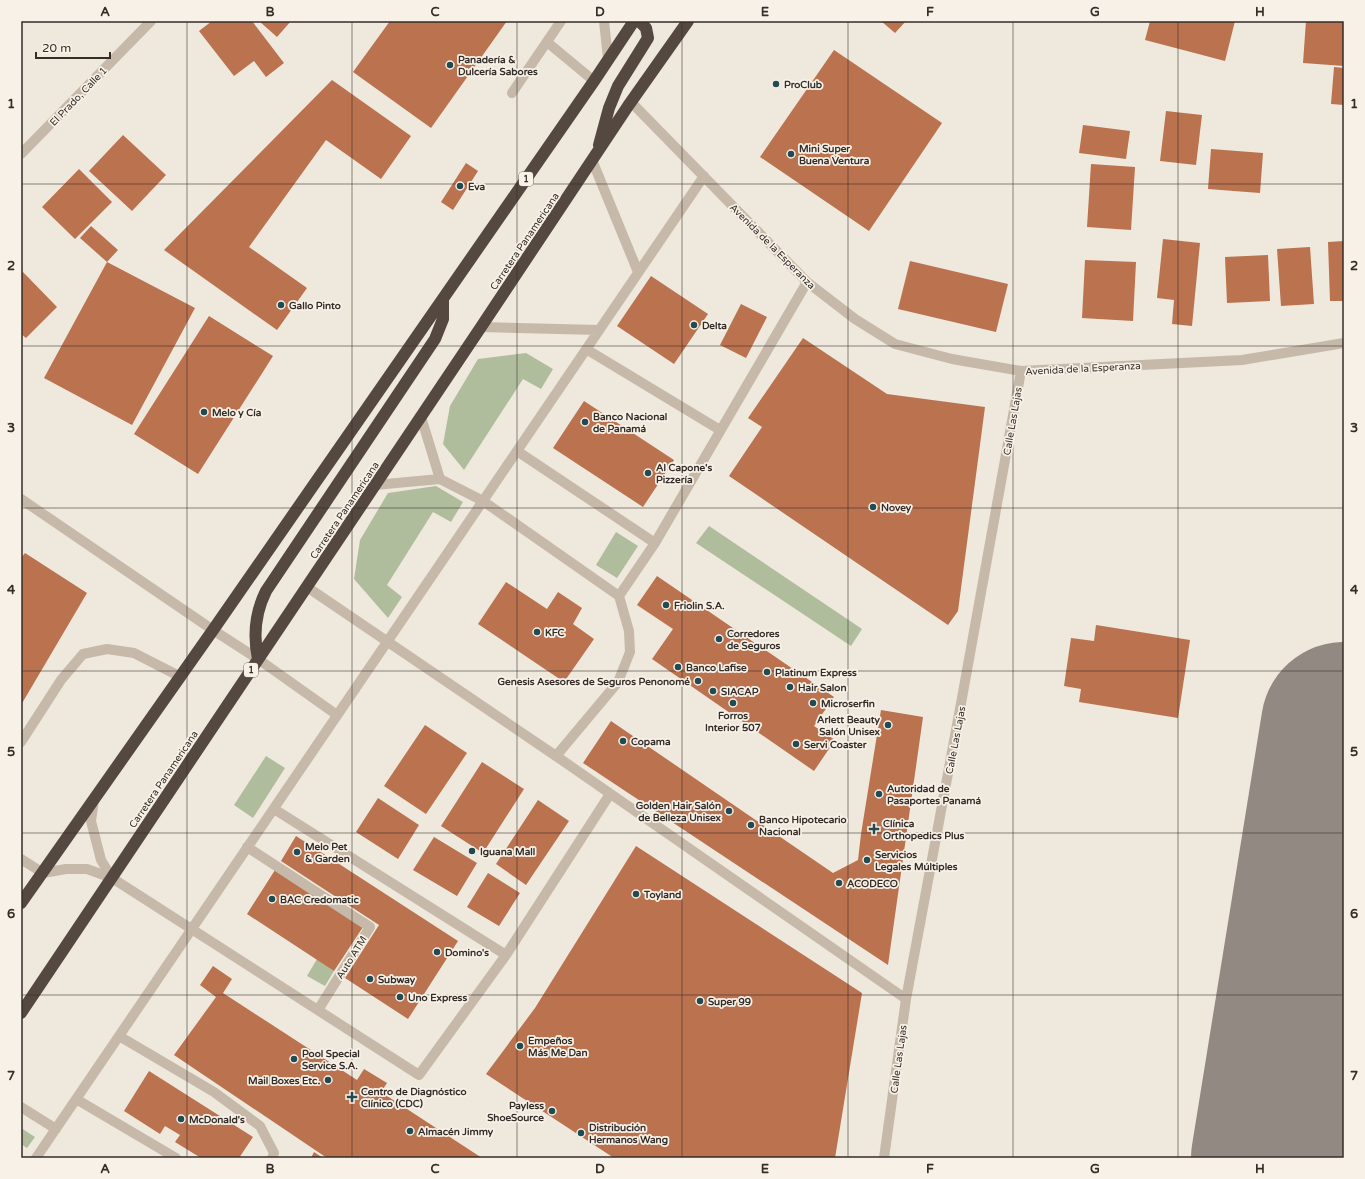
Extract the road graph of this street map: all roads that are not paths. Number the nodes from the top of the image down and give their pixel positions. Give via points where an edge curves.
1 (151, 21) edge
2 (561, 21) edge
3 (604, 21) edge
4 (634, 21) edge
5 (639, 21) edge
6 (688, 21) edge
7 (547, 42) junction
8 (608, 59) junction
9 (594, 81) junction
10 (512, 92) dead end
11 (631, 102) junction
12 (21, 154) edge
13 (595, 157) junction
14 (704, 176) junction
15 (638, 272) junction
16 (807, 282) junction
17 (443, 299) junction
18 (481, 328) junction
19 (599, 330) junction
20 (1344, 343) edge
21 (586, 349) junction
22 (1021, 371) junction
23 (421, 417) junction
24 (720, 430) junction
25 (517, 451) junction
26 (440, 479) junction
27 (375, 485) junction
28 (21, 499) edge
29 (483, 501) junction
30 (655, 543) junction
31 (307, 587) junction
32 (619, 596) junction
33 (213, 630) junction
34 (387, 641) junction
35 (258, 659) junction
36 (181, 677) junction
37 (337, 715) junction
38 (21, 742) edge
39 (556, 756) junction
40 (610, 794) junction
41 (94, 799) junction
42 (274, 809) junction
43 (247, 847) junction
44 (21, 859) edge
45 (43, 872) junction
46 (112, 878) junction
47 (21, 903) edge
48 (192, 928) junction
49 (506, 955) junction
50 (906, 999) junction
51 (318, 1010) junction
52 (21, 1013) edge
53 (119, 1036) junction
54 (76, 1099) junction
55 (21, 1107) edge
56 (56, 1129) junction
57 (36, 1158) edge
58 (176, 1158) edge
59 (272, 1158) edge
60 (884, 1158) edge

1 - 12 street, El Prado, Calle 1
2 - 7 street
3 - 8 street
4 - 8 highway, 1
5 - 13 highway via 646,28 648,38 618,86 603,125
6 - 11 highway, Carretera Panamericana / 1
7 - 9 street
7 - 10 street
8 - 9 highway, 1
9 - 17 highway, 1
11 - 13 highway, Carretera Panamericana / 1
11 - 14 street, Avenida de la Esperanza
13 - 15 street
13 - 18 highway, Carretera Panamericana / 1
14 - 15 street
14 - 16 street, Avenida de la Esperanza
15 - 19 street
16 - 22 street, Avenida de la Esperanza via 855,319 894,344
16 - 24 street
17 - 33 highway, 1
17 - 35 highway, 1 via 443,319 435,339 266,591 255,626
18 - 19 street
18 - 23 highway, Carretera Panamericana / 1
19 - 21 street
20 - 22 street, Avenida de la Esperanza via 1242,360
21 - 24 street
21 - 25 street
22 - 50 street, Calle Las Lajas
23 - 26 street
23 - 27 highway, Carretera Panamericana / 1
24 - 30 street
25 - 29 street
25 - 30 street
26 - 27 street
26 - 29 street
27 - 31 highway, Carretera Panamericana / 1
28 - 33 street
29 - 32 street
29 - 34 street
30 - 32 street
31 - 34 street
31 - 35 highway, Carretera Panamericana / 1
32 - 39 street via 629,631 630,652 618,682
33 - 35 street
33 - 36 highway, 1
34 - 37 street
34 - 39 street
35 - 37 street
35 - 46 highway, Carretera Panamericana / 1
36 - 38 street via 134,653 107,649 83,654 61,680
36 - 41 highway, 1
37 - 42 street
39 - 40 street
40 - 49 street
40 - 50 street
41 - 45 highway, 1
41 - 46 street via 91,821 101,860
42 - 43 street
42 - 49 street
43 - 48 street
43 - 51 street, Auto ATM via 370,927
44 - 45 street
45 - 46 street via 88,869
45 - 47 highway, 1
46 - 48 street
46 - 52 highway, Carretera Panamericana / 1
48 - 51 street
48 - 53 street
49 - 51 street via 419,1075
50 - 60 street, Calle Las Lajas
53 - 54 street
53 - 59 street via 214,1092 260,1126 274,1153
54 - 56 street
54 - 58 street
55 - 56 street
56 - 57 street

